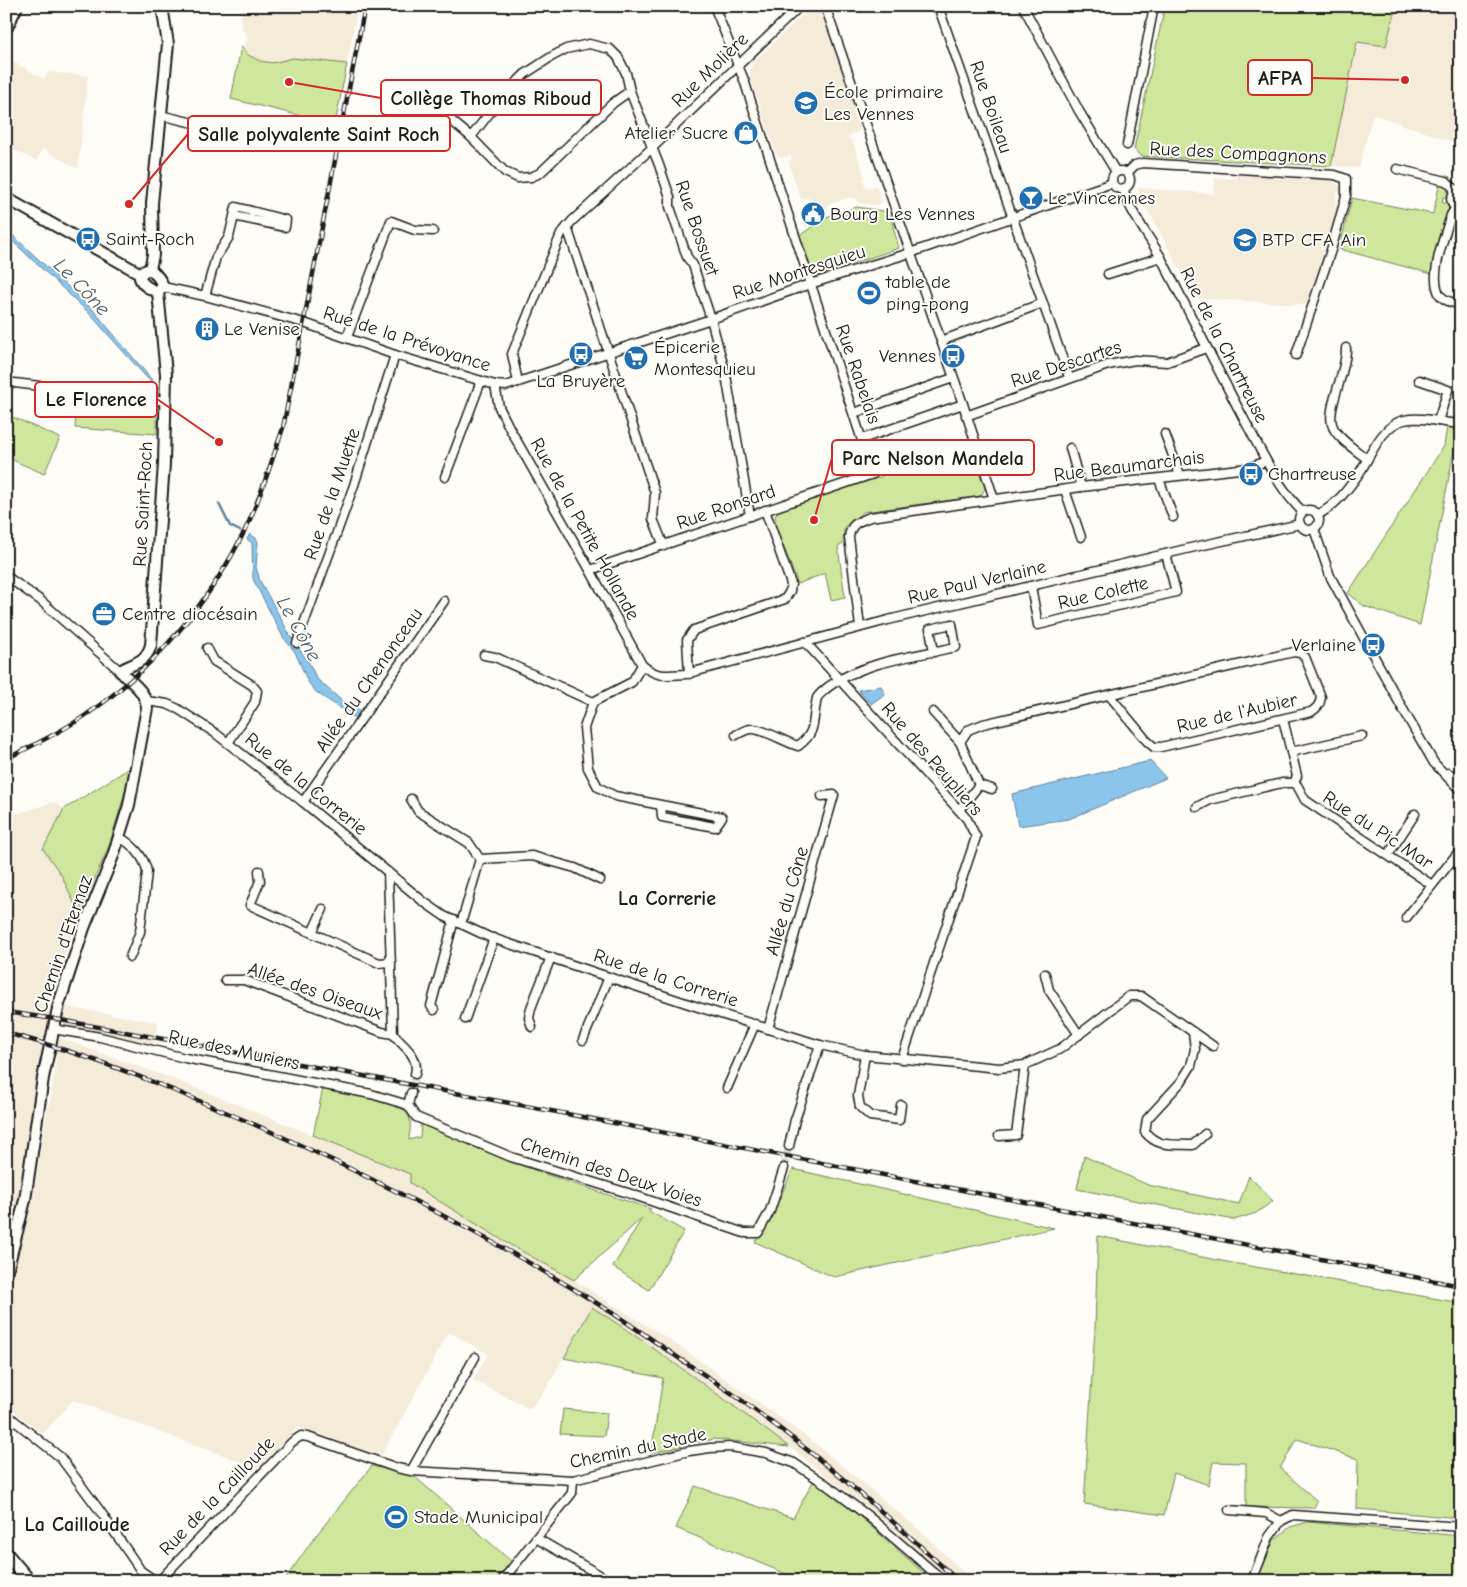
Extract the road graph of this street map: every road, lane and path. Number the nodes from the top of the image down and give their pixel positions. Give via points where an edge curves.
1 (16, 6) edge
2 (162, 6) edge
3 (714, 6) edge
4 (800, 6) edge
5 (825, 6) edge
6 (938, 6) edge
7 (1023, 6) edge
8 (1154, 6) edge
9 (6, 27) edge
10 (738, 65) junction
11 (426, 87) dead end
12 (630, 91) junction
13 (160, 115) junction
14 (471, 137) junction
15 (286, 145) dead end
16 (1127, 145) dead end
17 (652, 148) junction
18 (1397, 168) dead end
19 (1116, 172) junction
20 (1127, 173) junction
21 (1112, 183) junction
22 (1124, 188) junction
23 (1459, 190) edge
24 (6, 198) edge
25 (1458, 208) edge
26 (234, 216) junction
27 (1013, 218) junction
28 (567, 226) junction
29 (432, 231) dead end
30 (910, 253) junction
31 (1160, 256) junction
32 (145, 272) junction
33 (1108, 274) dead end
34 (810, 284) junction
35 (161, 289) junction
36 (205, 296) junction
37 (1042, 303) junction
38 (1461, 305) edge
39 (710, 319) junction
40 (347, 337) junction
41 (941, 341) junction
42 (1206, 348) junction
43 (1346, 348) dead end
44 (608, 352) junction
45 (395, 355) junction
46 (1296, 355) dead end
47 (1069, 377) junction
48 (954, 378) junction
49 (1419, 380) dead end
50 (481, 381) junction
51 (6, 382) edge
52 (518, 382) junction
53 (495, 386) junction
54 (166, 401) junction
55 (963, 404) junction
56 (854, 413) junction
57 (966, 416) junction
58 (1438, 421) junction
59 (1461, 424) edge
60 (1165, 434) dead end
61 (862, 439) junction
62 (1070, 448) dead end
63 (1368, 459) junction
64 (1266, 461) junction
65 (873, 474) joint
66 (1180, 476) junction
67 (445, 477) dead end
68 (1159, 479) junction
69 (1082, 487) junction
70 (1065, 490) junction
71 (994, 499) junction
72 (765, 510) junction
73 (1304, 512) junction
74 (1317, 515) junction
75 (750, 516) junction
76 (1174, 517) dead end
77 (1300, 524) junction
78 (1314, 529) junction
79 (1081, 537) dead end
80 (664, 546) junction
81 (1166, 554) junction
82 (590, 570) junction
83 (6, 576) edge
84 (1031, 586) junction
85 (1176, 592) junction
86 (444, 601) dead end
87 (1178, 601) dead end
88 (860, 628) junction
89 (805, 642) junction
90 (297, 643) dead end
91 (207, 648) dead end
92 (934, 652) dead end
93 (484, 655) dead end
94 (139, 662) junction
95 (642, 665) junction
96 (120, 671) junction
97 (689, 674) junction
98 (839, 679) junction
99 (137, 687) junction
100 (1109, 696) junction
101 (147, 701) junction
102 (593, 702) junction
103 (933, 712) dead end
104 (1283, 719) junction
105 (736, 735) dead end
106 (1362, 736) dead end
107 (228, 742) junction
108 (960, 742) junction
109 (1291, 752) junction
110 (1434, 763) junction
111 (1461, 781) edge
112 (1294, 783) junction
113 (979, 785) junction
114 (992, 789) dead end
115 (1461, 790) edge
116 (822, 796) dead end
117 (412, 799) dead end
118 (303, 802) junction
119 (661, 805) junction
120 (1197, 806) dead end
121 (959, 810) junction
122 (1415, 814) dead end
123 (119, 837) junction
124 (1461, 849) edge
125 (1388, 855) junction
126 (480, 859) junction
127 (259, 871) dead end
128 (388, 872) junction
129 (600, 880) dead end
130 (1432, 884) junction
131 (323, 908) dead end
132 (1406, 918) dead end
133 (458, 922) junction
134 (312, 933) junction
135 (494, 938) junction
136 (130, 957) dead end
137 (551, 958) junction
138 (391, 962) junction
139 (1045, 974) dead end
140 (609, 977) junction
141 (226, 980) dead end
142 (434, 1010) dead end
143 (466, 1019) dead end
144 (755, 1024) junction
145 (532, 1027) dead end
146 (768, 1029) junction
147 (53, 1030) junction
148 (1193, 1032) junction
149 (393, 1034) junction
150 (1079, 1035) junction
151 (583, 1040) dead end
152 (820, 1045) junction
153 (1213, 1046) dead end
154 (865, 1055) junction
155 (902, 1059) junction
156 (1025, 1065) junction
157 (415, 1074) tunnel mouth
158 (727, 1088) dead end
159 (411, 1093) tunnel mouth
160 (408, 1105) junction
161 (901, 1105) dead end
162 (1205, 1134) dead end
163 (998, 1136) dead end
164 (789, 1146) tunnel mouth
165 (784, 1168) tunnel mouth
166 (6, 1275) edge
167 (474, 1357) dead end
168 (6, 1414) edge
169 (301, 1436) joint
170 (411, 1471) junction
171 (573, 1480) junction
172 (1229, 1510) dead end
173 (1281, 1521) junction
174 (1461, 1527) edge
175 (536, 1538) junction
176 (6, 1554) edge
177 (603, 1577) dead end
178 (28, 1581) edge
179 (158, 1581) edge
180 (502, 1581) edge
181 (688, 1581) edge
182 (697, 1581) edge
183 (944, 1581) edge
184 (1252, 1581) edge

1 - 9 main road
2 - 13 street via 168,44
3 - 10 street, Rue Rabelais
4 - 10 street, Rue Molière
5 - 30 street
6 - 27 street, Rue Boileau
7 - 19 street
8 - 16 street
10 - 17 street, Rue Molière
10 - 34 street, Rue Rabelais
11 - 14 street via 440,111
12 - 14 street via 613,103 540,173 531,177 518,178 504,172
12 - 14 street, Rue Bossuet via 622,65 610,48 578,45 550,57 525,74
12 - 17 street, Rue Bossuet
13 - 15 street
13 - 32 street via 152,203 153,255
17 - 28 street, Rue Molière
17 - 39 street, Rue Bossuet
18 - 23 street via 1446,181
19 - 20 street via 1122,170
19 - 21 street
20 - 22 street via 1130,182
20 - 46 street, Rue des Compagnons via 1143,163 1335,174 1346,180 1346,196 1331,250
21 - 22 street via 1117,188
21 - 27 street, Rue Montesquieu
22 - 31 street, Rue de la Chartreuse
23 - 25 street via 1451,199
24 - 32 street
25 - 38 street via 1451,215 1435,274 1441,296
26 - 26 street via 285,227 286,220 236,207
26 - 36 street via 230,237 216,257
27 - 30 street, Rue Montesquieu
27 - 37 street, Rue Boileau
28 - 44 street
28 - 52 street, Rue Molière via 512,354
29 - 40 street via 415,230 391,221
30 - 34 street, Rue Montesquieu
30 - 41 street
31 - 33 street
31 - 42 street, Rue de la Chartreuse
32 - 35 street via 158,277
32 - 35 street via 141,281 151,290
34 - 39 street, Rue Montesquieu
34 - 56 street, Rue Rabelais
35 - 36 street, Rue de la Prévoyance
35 - 54 street, Rue Saint-Roch
36 - 40 street, Rue de la Prévoyance
37 - 41 street
37 - 47 street, Rue Boileau
39 - 44 street, Rue Montesquieu
39 - 75 street, Rue Bossuet via 726,375
40 - 45 street, Rue de la Prévoyance
41 - 48 street
42 - 47 street, Rue Descartes via 1167,362 1135,360
42 - 64 street, Rue de la Chartreuse
43 - 63 street via 1346,361 1331,414 1332,425 1345,442
44 - 52 street, Rue Montesquieu
44 - 80 street via 655,493 653,519
45 - 50 street, Rue de la Prévoyance
45 - 90 street, Rue de la Muette via 354,485
47 - 57 street, Rue Descartes
48 - 55 street
48 - 56 street
49 - 58 street via 1448,390
50 - 53 street, Rue de la Prévoyance
50 - 67 street
51 - 54 street
52 - 53 street, Rue Montesquieu
53 - 82 street, Rue de la Petite Hollande via 498,405 510,429
54 - 94 street, Rue Saint-Roch via 153,630 150,650
55 - 57 street
55 - 61 street
56 - 61 street, Rue Rabelais
57 - 71 street
58 - 59 street
58 - 63 street via 1421,418 1391,426
60 - 66 street
61 - 65 street, Rue Rabelais
62 - 69 street
63 - 74 street via 1338,500
64 - 66 street, Rue Beaumarchais via 1248,468
64 - 73 street, Rue de la Chartreuse via 1294,504
65 - 72 street, Rue Ronsard
66 - 68 street, Rue Beaumarchais
68 - 69 street, Rue Beaumarchais
68 - 76 street
69 - 70 street, Rue Beaumarchais
70 - 71 street, Rue Beaumarchais
70 - 79 street
71 - 88 street, Rue Beaumarchais via 870,517 857,522 850,529 850,537
72 - 75 street, Rue Ronsard
72 - 97 street via 791,584 790,592 785,599 694,630 687,640
73 - 74 street via 1313,511
73 - 77 street via 1299,518
74 - 78 street via 1318,524
75 - 80 street, Rue Ronsard
77 - 78 street via 1304,529
77 - 81 street, Rue Paul Verlaine
78 - 110 street via 1322,558 1344,602
80 - 82 street, Rue Ronsard
81 - 84 street, Rue Paul Verlaine
81 - 85 street, Rue Colette
82 - 95 street, Rue de la Petite Hollande
83 - 96 street via 40,600
84 - 85 street, Rue Colette via 1038,625
84 - 88 street, Rue Paul Verlaine
85 - 87 street
86 - 118 street, Allée du Chenonceau
88 - 89 street, Rue Paul Verlaine
89 - 97 street, Rue Paul Verlaine
89 - 98 street, Rue des Peupliers
91 - 107 street via 214,661 257,692 255,702
92 - 98 street via 859,670
93 - 102 street via 495,657
94 - 96 street
94 - 99 street via 135,676
95 - 97 street, Rue Paul Verlaine via 652,673
95 - 102 street via 632,682
96 - 99 street
98 - 105 street via 817,697 808,738 798,746 759,730 749,729
98 - 121 street, Rue des Peupliers
99 - 101 street
100 - 104 street, Rue de l'Aubier via 1147,741 1161,748
100 - 104 street, Rue de l'Aubier via 1300,653 1306,656 1321,697 1320,703 1311,712
100 - 108 street, Rue de l'Aubier via 983,724 968,730
101 - 107 street, Rue de la Correrie via 178,709
101 - 123 street, Chemin d'Eternaz via 135,780
102 - 119 street via 584,728 588,768 598,787 615,796
103 - 108 street
104 - 109 street
106 - 109 street
107 - 118 street, Rue de la Correrie
108 - 113 street
109 - 112 street via 1296,776
110 - 111 street
110 - 115 street
112 - 120 street via 1210,800
112 - 125 street, Rue du Pic Mar via 1305,800
113 - 114 street
113 - 121 street
116 - 146 street, Allée du Cône via 834,795
117 - 126 street via 418,812 469,843
118 - 128 street, Rue de la Correrie
119 - 119 street via 662,816 715,827 722,817
121 - 155 street, Rue des Peupliers via 976,837
122 - 125 street
123 - 136 street via 128,842 146,863 147,872 140,932
123 - 147 street, Chemin d'Eternaz via 62,990
124 - 130 street
125 - 130 street, Rue du Pic Mar
126 - 129 street via 532,856 575,868
126 - 133 street
127 - 134 street via 260,882 250,905
128 - 133 street, Rue de la Correrie via 424,902
128 - 138 street
130 - 132 street
131 - 134 street
133 - 135 street, Rue de la Correrie
133 - 142 street via 432,1006
134 - 138 street via 379,963
135 - 137 street, Rue de la Correrie
135 - 143 street
137 - 140 street, Rue de la Correrie
137 - 145 street via 531,1008 529,1018
138 - 149 street
139 - 150 street via 1049,990
140 - 144 street, Rue de la Correrie
140 - 151 street
141 - 149 street, Allée des Oiseaux via 244,980
144 - 146 street, Rue de la Correrie
144 - 158 street
146 - 152 street, Rue de la Correrie
147 - 160 street, Rue des Muriers via 371,1094
147 - 166 street, Chemin d'Eternaz via 25,1200
148 - 150 street, Rue de la Correrie via 1141,996 1129,996
148 - 153 street, Rue de la Correrie
148 - 162 street via 1195,1049 1191,1066 1181,1082 1147,1119 1145,1132 1157,1143 1192,1145
149 - 157 street via 414,1056
150 - 156 street, Rue de la Correrie via 1060,1049
152 - 154 street, Rue de la Correrie
152 - 164 street
154 - 155 street, Rue de la Correrie
154 - 161 street via 858,1096 860,1107 870,1116 899,1120
155 - 156 street, Rue de la Correrie via 999,1068
156 - 163 street via 1016,1134
159 - 160 street
160 - 165 street, Chemin des Deux Voies via 416,1117 511,1157 744,1233 758,1232 770,1211
167 - 170 street
168 - 179 street via 60,1457 141,1571
169 - 170 street, Chemin du Stade
169 - 179 street, Rue de la Cailloude
170 - 171 street, Chemin du Stade
171 - 175 street via 572,1493
171 - 183 street, Chemin du Stade via 710,1448 730,1446 766,1453 794,1463 824,1483
172 - 173 street via 1266,1513
173 - 174 street via 1293,1515
173 - 184 street via 1269,1537
175 - 177 street
175 - 180 street
176 - 178 main road
181 - 182 street

